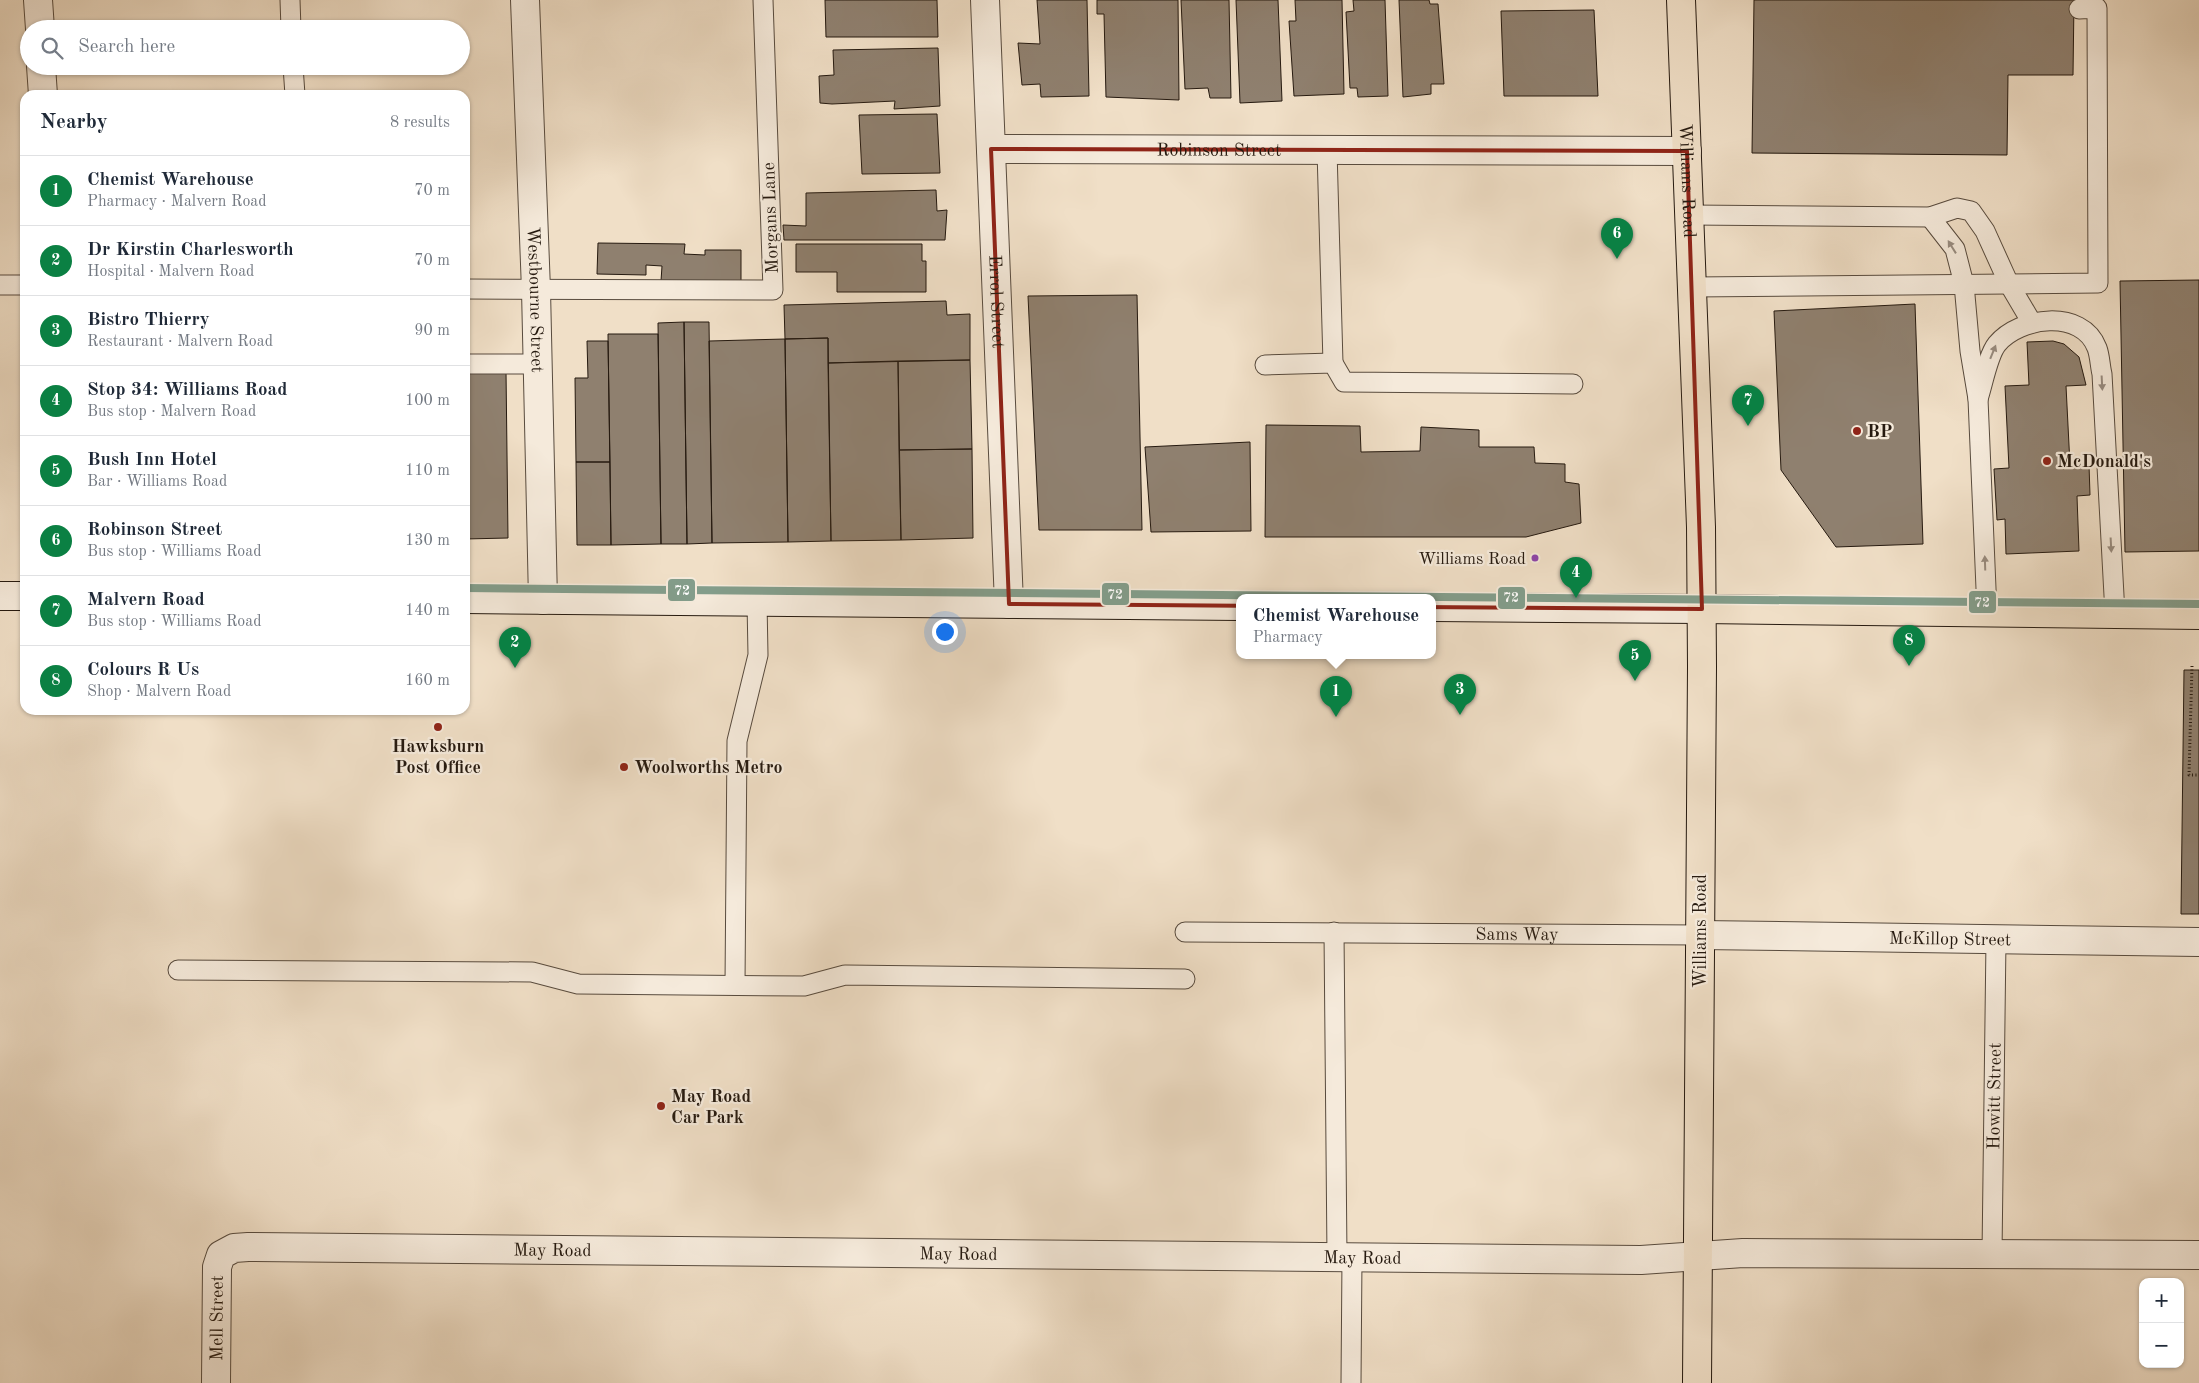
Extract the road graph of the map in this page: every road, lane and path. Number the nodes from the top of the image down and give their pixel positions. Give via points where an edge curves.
1 (38, 0) edge
2 (290, 0) edge
3 (525, 0) edge
4 (763, 0) edge
5 (985, 0) edge
6 (1681, 0) edge
7 (2079, 9) dead end
8 (39, 20) edge
9 (291, 20) edge
10 (42, 75) edge
11 (294, 75) edge
12 (43, 90) edge
13 (295, 90) edge
14 (991, 148) junction
15 (1327, 150) junction
16 (1687, 151) junction
17 (1690, 215) junction
18 (1930, 217) junction
19 (1964, 284) junction
20 (2008, 284) junction
21 (0, 285) edge
22 (20, 285) edge
23 (1692, 287) junction
24 (470, 289) edge
25 (536, 290) junction
26 (2032, 323) junction
27 (1333, 363) junction
28 (470, 364) edge
29 (538, 364) junction
30 (1265, 365) dead end
31 (1574, 384) dead end
32 (1978, 399) junction
33 (0, 596) edge
34 (20, 596) edge
35 (470, 599) edge
36 (542, 600) junction
37 (757, 602) junction
38 (1009, 604) junction
39 (1236, 606) edge
40 (1436, 607) edge
41 (1702, 609) junction
42 (1987, 612) junction
43 (2114, 614) junction
44 (2199, 615) edge
45 (2192, 666) dead end
46 (2199, 775) edge
47 (1185, 932) dead end
48 (1334, 932) junction
49 (1700, 936) junction
50 (1996, 940) junction
51 (2199, 942) edge
52 (178, 970) dead end
53 (1185, 979) dead end
54 (735, 985) junction
55 (221, 1254) joint
56 (1992, 1254) junction
57 (2199, 1255) edge
58 (1698, 1256) junction
59 (1345, 1257) junction
60 (216, 1383) edge
61 (1351, 1383) edge
62 (1697, 1383) edge

1 - 8 street
2 - 9 lane
3 - 25 street, Westbourne Street
4 - 25 lane, Morgans Lane via 773,290
5 - 14 street, Errol Street
6 - 16 main road, Williams Road
7 - 20 lane via 2097,8 2098,284
10 - 12 street
11 - 13 lane
14 - 15 street, Robinson Street
14 - 38 street, Errol Street
15 - 16 street, Robinson Street
15 - 27 lane
16 - 17 main road, Williams Road
17 - 18 lane
17 - 23 main road, Williams Road
19 -> 18 lane via 1955,248
18 - 20 lane via 1957,208 1971,211 1985,231
19 - 20 lane
19 - 23 lane
19 - 32 lane
20 - 26 lane
21 - 22 lane
23 - 41 main road, Williams Road
24 - 25 lane
25 - 29 street, Westbourne Street
32 -> 26 lane via 1996,345 2008,333
26 -> 43 lane via 2065,323 2084,330 2097,347 2102,374
27 - 30 lane
27 - 31 lane via 1344,382
28 - 29 lane
29 - 36 street, Westbourne Street
42 -> 32 lane
33 - 34 street
35 - 36 street
36 - 37 street
37 - 38 street
37 - 54 lane via 758,655 737,741
38 - 39 street
40 - 41 street
41 - 42 main road
41 - 49 main road, Williams Road
42 - 43 main road
43 - 44 main road
45 - 46 path via 2190,775
47 - 48 lane, Sams Way
48 - 49 lane, Sams Way
48 - 59 lane
49 - 50 street, McKillop Street
49 - 58 main road, Williams Road
50 - 51 street, McKillop Street
50 - 56 lane, Howitt Street
52 - 54 lane via 532,972 578,984
53 - 54 lane via 845,975 804,986
55 - 59 street, May Road via 234,1248 248,1247
55 - 60 street, Mell Street via 217,1267
56 - 57 street
56 - 58 street via 1743,1253
58 - 59 street, May Road via 1641,1260
58 - 62 main road, Williams Road
59 - 61 lane

